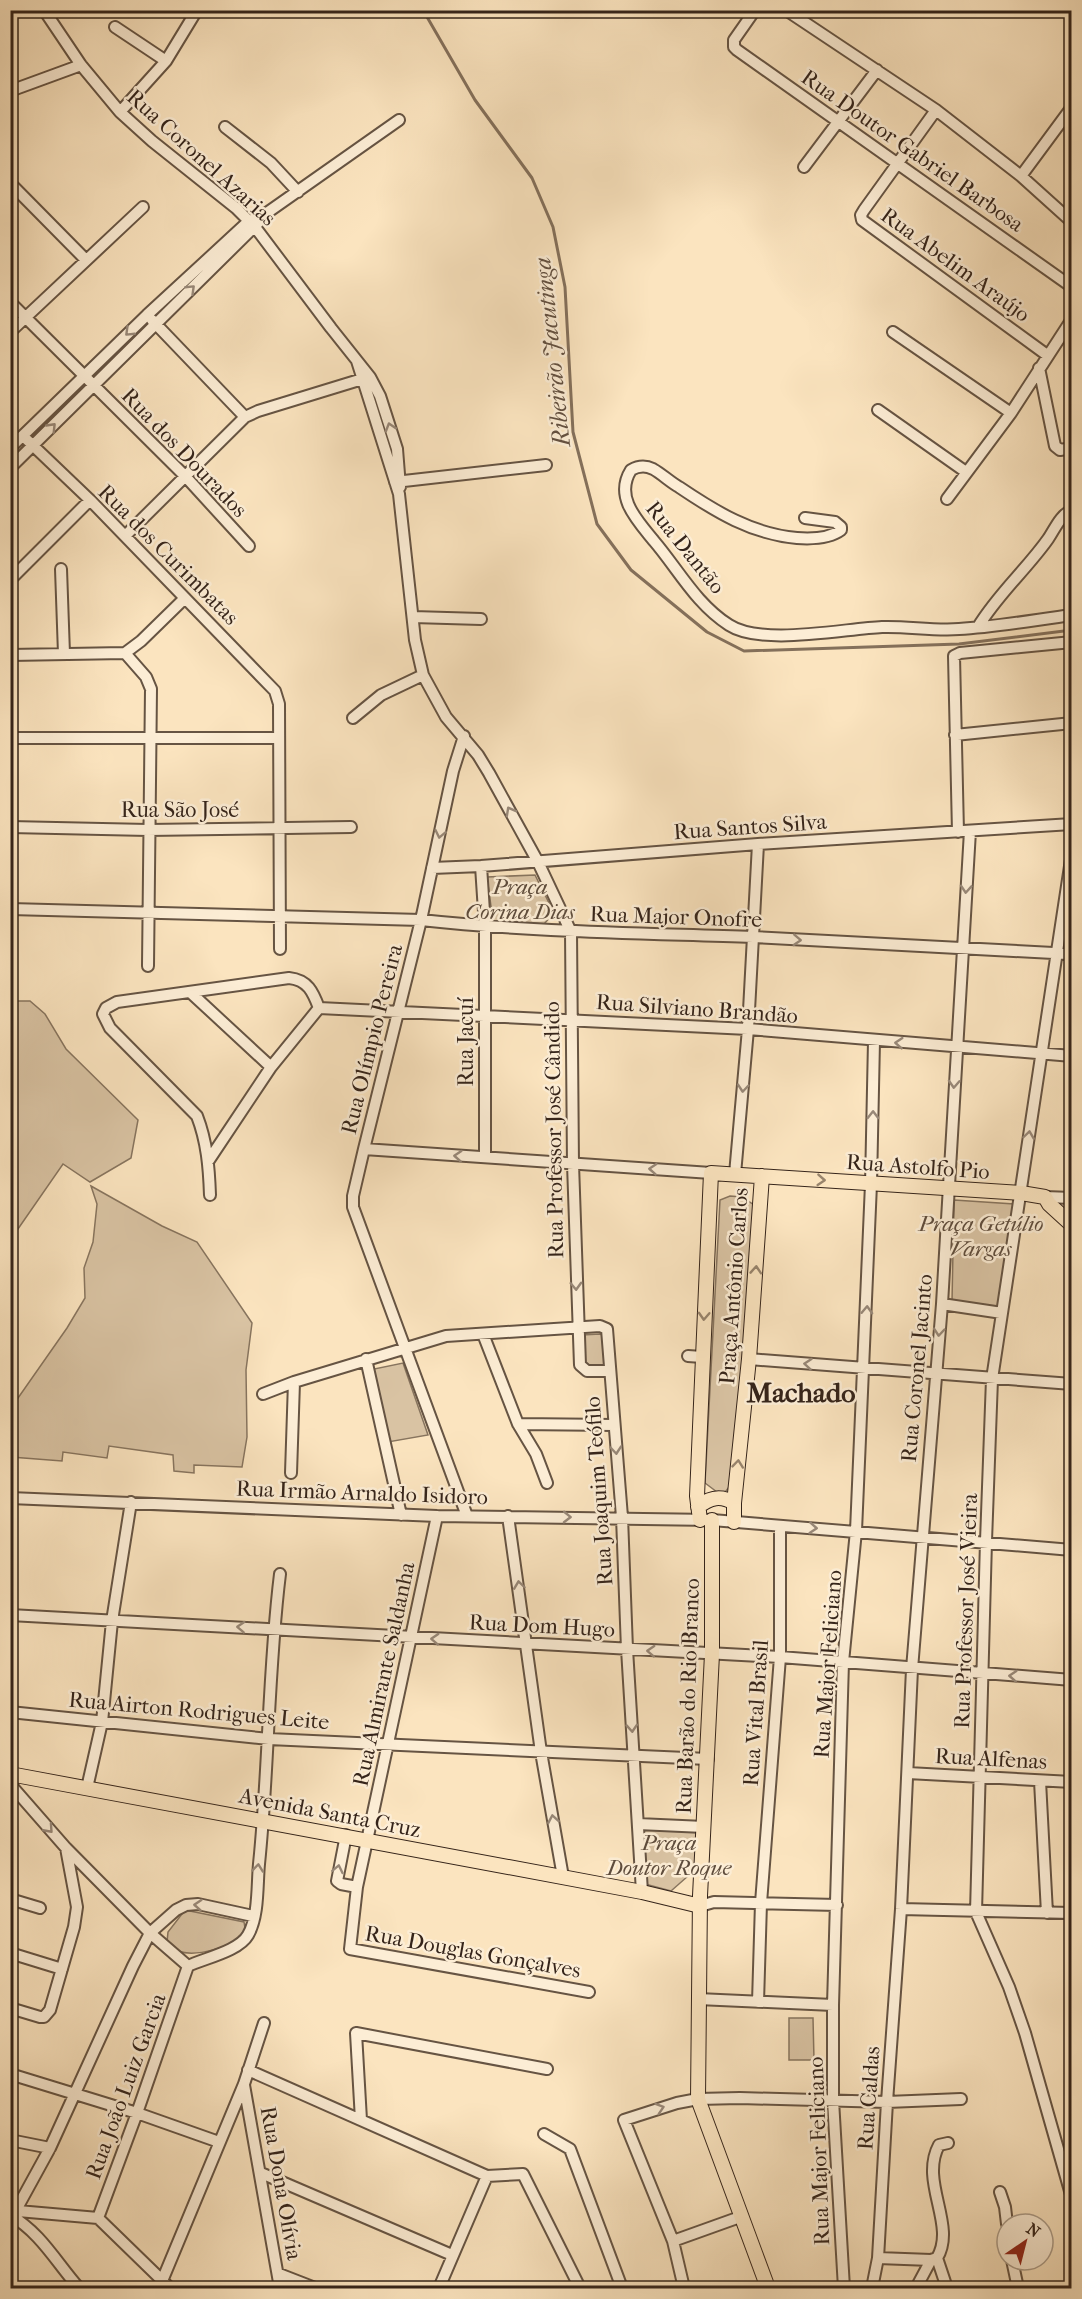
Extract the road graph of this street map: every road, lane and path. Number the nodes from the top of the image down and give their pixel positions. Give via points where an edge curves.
1 (44, 10) edge
2 (197, 10) edge
3 (755, 10) edge
4 (786, 10) edge
5 (115, 27) dead end
6 (166, 62) junction
7 (81, 65) junction
8 (877, 70) junction
9 (10, 91) edge
10 (1071, 108) edge
11 (936, 110) junction
12 (120, 112) junction
13 (399, 120) dead end
14 (839, 122) junction
15 (225, 127) dead end
16 (897, 163) junction
17 (804, 167) dead end
18 (1021, 176) junction
19 (10, 183) edge
20 (298, 192) junction
21 (143, 207) dead end
22 (255, 222) junction
23 (1071, 222) edge
24 (86, 260) junction
25 (1071, 287) edge
26 (10, 302) edge
27 (26, 318) junction
28 (151, 319) junction
29 (1071, 319) edge
30 (10, 332) edge
31 (893, 332) dead end
32 (1047, 355) junction
33 (1039, 368) junction
34 (84, 376) junction
35 (366, 378) junction
36 (92, 385) junction
37 (878, 410) dead end
38 (1011, 413) junction
39 (245, 417) junction
40 (23, 436) junction
41 (33, 446) junction
42 (10, 448) edge
43 (1071, 448) edge
44 (546, 465) dead end
45 (10, 468) edge
46 (966, 472) junction
47 (185, 476) junction
48 (398, 482) junction
49 (947, 499) dead end
50 (90, 500) junction
51 (1071, 510) edge
52 (805, 518) dead end
53 (125, 536) junction
54 (249, 546) dead end
55 (61, 569) dead end
56 (10, 580) edge
57 (185, 598) junction
58 (1071, 615) edge
59 (413, 617) junction
60 (481, 619) dead end
61 (978, 627) junction
62 (1071, 642) edge
63 (125, 653) junction
64 (64, 654) junction
65 (10, 655) edge
66 (423, 675) junction
67 (353, 718) dead end
68 (1071, 723) edge
69 (956, 735) junction
70 (464, 736) junction
71 (10, 738) edge
72 (150, 738) junction
73 (278, 738) junction
74 (1071, 824) edge
75 (10, 827) edge
76 (351, 827) dead end
77 (279, 828) junction
78 (148, 830) junction
79 (970, 831) junction
80 (958, 832) junction
81 (758, 844) junction
82 (1071, 853) edge
83 (538, 862) junction
84 (481, 866) junction
85 (432, 868) junction
86 (10, 909) edge
87 (148, 914) junction
88 (279, 915) junction
89 (421, 920) junction
90 (485, 927) junction
91 (571, 932) junction
92 (752, 937) junction
93 (962, 948) junction
94 (280, 949) dead end
95 (1056, 953) junction
96 (1071, 954) edge
97 (148, 966) dead end
98 (190, 992) junction
99 (320, 1008) junction
100 (398, 1011) junction
101 (484, 1018) junction
102 (570, 1020) junction
103 (748, 1029) junction
104 (874, 1041) junction
105 (956, 1047) junction
106 (1041, 1053) junction
107 (1071, 1056) edge
108 (272, 1067) junction
109 (363, 1149) junction
110 (485, 1157) junction
111 (209, 1160) junction
112 (573, 1164) junction
113 (711, 1173) junction
114 (735, 1174) junction
115 (762, 1176) junction
116 (871, 1184) junction
117 (948, 1190) junction
118 (1021, 1193) junction
119 (210, 1195) dead end
120 (1045, 1197) junction
121 (1071, 1198) edge
122 (1071, 1225) edge
123 (1071, 1244) edge
124 (942, 1304) junction
125 (1002, 1313) junction
126 (577, 1328) junction
127 (483, 1334) junction
128 (403, 1347) junction
129 (688, 1356) dead end
130 (702, 1357) junction
131 (366, 1359) junction
132 (749, 1359) junction
133 (864, 1368) junction
134 (610, 1371) junction
135 (935, 1373) junction
136 (992, 1379) junction
137 (294, 1382) junction
138 (1071, 1384) edge
139 (263, 1394) dead end
140 (518, 1424) junction
141 (614, 1425) junction
142 (291, 1473) dead end
143 (547, 1483) dead end
144 (10, 1498) edge
145 (131, 1502) junction
146 (734, 1503) junction
147 (400, 1515) junction
148 (437, 1516) junction
149 (467, 1516) junction
150 (508, 1516) junction
151 (703, 1516) junction
152 (622, 1517) junction
153 (734, 1522) junction
154 (780, 1526) junction
155 (856, 1531) junction
156 (923, 1538) junction
157 (986, 1541) junction
158 (1071, 1550) edge
159 (280, 1574) dead end
160 (10, 1615) edge
161 (112, 1621) junction
162 (273, 1629) junction
163 (411, 1638) junction
164 (527, 1644) junction
165 (627, 1649) junction
166 (712, 1654) junction
167 (780, 1657) junction
168 (843, 1662) junction
169 (912, 1669) junction
170 (983, 1674) junction
171 (1071, 1680) edge
172 (10, 1712) edge
173 (102, 1722) junction
174 (268, 1739) junction
175 (389, 1745) junction
176 (541, 1752) junction
177 (634, 1757) junction
178 (708, 1760) junction
179 (908, 1773) junction
180 (10, 1774) edge
181 (980, 1777) junction
182 (1040, 1781) junction
183 (1071, 1782) edge
184 (10, 1784) edge
185 (87, 1788) junction
186 (264, 1821) junction
187 (639, 1824) junction
188 (704, 1827) junction
189 (346, 1835) junction
190 (368, 1840) junction
191 (66, 1848) junction
192 (563, 1877) junction
193 (357, 1887) junction
194 (642, 1892) junction
195 (10, 1899) edge
196 (695, 1900) junction
197 (761, 1903) junction
198 (837, 1905) junction
199 (40, 1908) dead end
200 (902, 1909) junction
201 (976, 1912) junction
202 (1047, 1913) junction
203 (1071, 1913) edge
204 (253, 1916) junction
205 (150, 1933) junction
206 (350, 1948) joint
207 (10, 1953) edge
208 (188, 1966) junction
209 (62, 1969) junction
210 (589, 1992) dead end
211 (698, 1999) junction
212 (758, 2002) junction
213 (833, 2005) junction
214 (10, 2008) edge
215 (264, 2023) dead end
216 (547, 2069) dead end
217 (248, 2070) junction
218 (10, 2074) edge
219 (244, 2084) junction
220 (75, 2094) junction
221 (961, 2099) dead end
222 (698, 2100) junction
223 (833, 2100) junction
224 (887, 2102) junction
225 (137, 2114) junction
226 (361, 2120) junction
227 (544, 2133) dead end
228 (10, 2140) edge
229 (219, 2142) junction
230 (948, 2143) dead end
231 (50, 2148) junction
232 (261, 2173) junction
233 (487, 2176) junction
234 (1000, 2192) dead end
235 (1071, 2198) edge
236 (1006, 2212) edge
237 (13, 2216) edge
238 (740, 2217) junction
239 (98, 2218) junction
240 (673, 2241) junction
241 (452, 2255) junction
242 (878, 2258) junction
243 (934, 2259) junction
244 (1014, 2272) edge
245 (279, 2274) junction
246 (166, 2285) edge
247 (79, 2289) edge
248 (280, 2289) edge
249 (315, 2289) edge
250 (438, 2289) edge
251 (580, 2289) edge
252 (622, 2289) edge
253 (684, 2289) edge
254 (768, 2289) edge
255 (844, 2289) edge
256 (872, 2289) edge
257 (916, 2289) edge
258 (947, 2289) edge
259 (1018, 2289) edge

1 - 7 street, Rua Coronel Azarias
2 - 6 street
3 - 14 street, Rua Doutor Gabriel Barbosa via 733,44 737,50
4 - 8 street
5 - 6 street
6 - 12 street
7 - 9 street
7 - 12 street, Rua Coronel Azarias
8 - 11 street
8 - 14 street
10 - 18 street
11 - 16 street, Rua Abelim Araújo
11 - 18 street
12 - 22 street, Rua Coronel Azarias
13 - 20 street
14 - 16 street, Rua Doutor Gabriel Barbosa
14 - 17 street
15 - 20 street via 271,163
16 - 25 street, Rua Doutor Gabriel Barbosa
16 - 32 street, Rua Abelim Araújo via 861,214 862,220
18 - 23 street
19 - 24 street
20 - 22 street
21 - 24 street
22 - 28 street
22 - 35 street, Rua Coronel Azarias
24 - 27 street
26 - 27 street, Rua dos Dourados
27 - 30 street
27 - 34 street, Rua dos Dourados
28 -> 34 street
28 - 36 street
28 - 39 street
29 - 32 street
31 - 38 street
32 - 33 street
33 - 38 street
33 - 43 street via 1055,446 1060,450
34 - 36 street, Rua dos Dourados
34 - 40 street
35 - 39 street
35 - 48 street, Rua Coronel Azarias
41 -> 36 street
36 - 47 street, Rua dos Dourados
37 - 46 street
38 - 46 street
39 - 47 street
40 - 41 street, Rua dos Curimbatas
40 - 42 street
41 - 45 street
41 - 50 street, Rua dos Curimbatas
44 - 48 street
46 - 49 street
47 - 53 street
47 - 54 street, Rua dos Dourados
48 - 59 street, Rua Coronel Azarias
50 - 53 street, Rua dos Curimbatas
50 - 56 street
51 - 61 street via 993,602
52 - 61 street, Rua Dantão via 835,522 841,530 808,539 759,531 708,506 651,468 639,466 631,470 624,487 631,512 688,587 730,626 752,634 773,635 883,627
53 - 57 street, Rua dos Curimbatas
55 - 64 street
57 - 63 street
57 - 73 street, Rua dos Curimbatas via 272,685 279,704
58 - 61 street
59 - 60 street
59 - 66 street, Rua Coronel Azarias
62 - 69 street via 954,656
63 - 64 street
63 - 72 street via 150,684
64 - 65 street
66 - 67 street via 381,695
66 - 70 street, Rua Coronel Azarias via 446,717
68 - 69 street
69 - 80 street
83 -> 70 street, Rua Coronel Azarias via 484,764
70 -> 85 street, Rua Olímpio Pereira
71 - 72 street
72 - 73 street
72 - 78 street
73 - 77 street
74 - 79 street, Rua Santos Silva
75 - 78 street, Rua São José
76 - 77 street, Rua São José
77 - 78 street, Rua São José
77 - 88 street
78 - 87 street
79 - 80 street, Rua Santos Silva
79 -> 93 street, Rua Coronel Jacinto
80 - 81 street, Rua Santos Silva
81 - 83 street, Rua Santos Silva
81 - 92 street
82 - 95 street
83 - 84 street, Rua Santos Silva
83 - 91 street
84 - 85 street, Rua Santos Silva
84 - 90 street
85 - 89 street, Rua Olímpio Pereira
86 - 87 street, Rua Major Onofre
87 - 88 street, Rua Major Onofre
87 - 97 street
88 - 89 street, Rua Major Onofre
88 - 94 street
89 - 90 street, Rua Major Onofre
89 - 100 street, Rua Olímpio Pereira
90 - 91 street, Rua Major Onofre
90 - 101 street, Rua Jacuí
91 - 92 street, Rua Major Onofre
91 - 102 street, Rua Professor José Cândido
92 -> 93 street, Rua Major Onofre
92 - 103 street
93 - 95 street, Rua Major Onofre
93 - 105 street, Rua Coronel Jacinto
95 - 96 street, Rua Major Onofre
95 - 106 street
98 - 99 street via 298,979 307,984
98 - 108 street
98 - 111 street via 117,1002 110,1004 103,1014 110,1028 198,1116
99 - 100 street, Rua Silviano Brandão
99 - 108 street
100 - 101 street, Rua Silviano Brandão
100 - 109 street, Rua Olímpio Pereira
101 - 102 street, Rua Silviano Brandão
101 - 110 street, Rua Jacuí
102 - 103 street, Rua Silviano Brandão
102 - 112 street, Rua Professor José Cândido
103 - 104 street, Rua Silviano Brandão
103 -> 114 street
105 -> 104 street, Rua Silviano Brandão
116 -> 104 street, Rua Major Feliciano
105 - 106 street, Rua Silviano Brandão
105 -> 117 street, Rua Coronel Jacinto
106 - 107 street, Rua Silviano Brandão
118 -> 106 street
108 - 111 street
110 -> 109 street
109 - 128 street, Rua Olímpio Pereira via 353,1207
110 - 112 street
111 - 119 street
113 -> 112 street
112 -> 126 street, Rua Professor José Cândido
113 - 114 main road, Praça Antônio Carlos
113 -> 130 main road, Praça Antônio Carlos
114 - 115 main road, Praça Antônio Carlos
115 -> 116 main road, Rua Astolfo Pio
132 -> 115 main road, Praça Antônio Carlos
116 - 117 main road, Rua Astolfo Pio
133 -> 116 street, Rua Major Feliciano
117 - 118 main road, Rua Astolfo Pio
117 - 124 street, Rua Coronel Jacinto
118 - 120 main road, Rua Astolfo Pio
118 - 125 street
120 - 121 street, Rua Astolfo Pio
120 - 122 main road
122 - 123 street
124 - 125 street
124 -> 135 street, Rua Coronel Jacinto
125 - 136 street, Rua Professor José Vieira
126 - 127 street
126 - 134 street, Rua Professor José Cândido via 583,1370
126 - 134 street, Rua Joaquim Teófilo via 607,1329
127 - 128 street via 446,1336
127 - 140 street
128 - 131 street
128 - 149 street, Rua Olímpio Pereira
129 - 130 street
130 - 151 main road, Praça Antônio Carlos
131 - 137 street
131 - 147 street
133 -> 132 street
146 -> 132 main road, Praça Antônio Carlos
133 - 135 street
133 - 155 street, Rua Major Feliciano
134 - 141 street, Rua Joaquim Teófilo
135 - 136 street
135 - 156 street, Rua Coronel Jacinto
136 - 138 street
136 - 157 street, Rua Professor José Vieira
137 - 139 street
137 - 142 street
140 - 141 street
140 - 143 street
141 -> 152 street, Rua Joaquim Teófilo
144 - 145 street, Rua Irmão Arnaldo Isidoro
145 - 147 street, Rua Irmão Arnaldo Isidoro
145 - 161 street
146 - 151 main road via 717,1497 706,1500
146 - 153 main road, Praça Antônio Carlos
147 - 148 street, Rua Irmão Arnaldo Isidoro
148 - 149 street, Rua Irmão Arnaldo Isidoro
148 - 163 street, Rua Almirante Saldanha
149 - 150 street, Rua Irmão Arnaldo Isidoro
150 -> 152 street, Rua Irmão Arnaldo Isidoro
164 -> 150 street
151 - 152 street, Rua Irmão Arnaldo Isidoro
151 - 153 street
151 - 166 main road, Rua Barão do Rio Branco
152 - 165 street, Rua Joaquim Teófilo
153 - 154 street
154 -> 155 street
154 - 167 street, Rua Vital Brasil
155 - 156 street
155 - 168 street, Rua Major Feliciano
156 - 157 street
156 - 169 street, Rua Coronel Jacinto
157 - 158 street
157 - 170 street, Rua Professor José Vieira
159 - 162 street
160 - 161 street, Rua Dom Hugo
162 -> 161 street, Rua Dom Hugo
161 - 173 street
162 - 163 street, Rua Dom Hugo
162 - 174 street
164 -> 163 street, Rua Dom Hugo
163 - 175 street, Rua Almirante Saldanha
164 - 165 street, Rua Dom Hugo
164 - 176 street
166 -> 165 street, Rua Dom Hugo
165 -> 177 street, Rua Joaquim Teófilo
166 - 167 street, Rua Dom Hugo
166 - 178 main road, Rua Barão do Rio Branco
167 - 168 street, Rua Dom Hugo
167 - 197 street, Rua Vital Brasil
168 - 169 street, Rua Dom Hugo
168 - 198 street, Rua Major Feliciano
169 - 170 street, Rua Dom Hugo
169 - 179 street, Rua Coronel Jacinto
171 -> 170 street, Rua Dom Hugo
170 - 181 street, Rua Professor José Vieira
172 - 173 street, Rua Airton Rodrigues Leite
173 - 174 street, Rua Airton Rodrigues Leite
173 - 185 street
174 - 175 street, Rua Airton Rodrigues Leite
174 - 186 street
175 - 176 street, Rua Airton Rodrigues Leite
175 - 190 street, Rua Almirante Saldanha
176 - 177 street, Rua Airton Rodrigues Leite
192 -> 176 street
177 - 178 street, Rua Airton Rodrigues Leite
177 - 187 street, Rua Joaquim Teófilo
178 - 188 main road, Rua Barão do Rio Branco
179 - 181 street, Rua Alfenas
179 - 200 street, Rua Coronel Jacinto
180 - 185 main road, Avenida Santa Cruz
181 - 182 street, Rua Alfenas
181 - 201 street, Rua Professor José Vieira
182 - 183 street, Rua Alfenas
182 - 202 street
184 -> 191 street
185 - 186 main road, Avenida Santa Cruz
186 - 189 main road, Avenida Santa Cruz
204 -> 186 street
187 - 188 street
187 - 194 street
188 - 196 main road, Rua Barão do Rio Branco
189 - 190 main road, Avenida Santa Cruz
193 -> 189 street via 337,1881
190 - 192 main road, Avenida Santa Cruz
190 - 193 street, Rua Almirante Saldanha
191 - 205 street
191 - 209 street via 77,1907
192 - 194 main road, Avenida Santa Cruz
193 - 206 street, Rua Almirante Saldanha
194 - 196 main road
195 - 199 street
196 - 197 street
196 - 211 main road via 701,1930
197 - 198 street
197 - 212 street, Rua Vital Brasil
198 - 213 street, Rua Major Feliciano
200 - 201 street
200 - 224 street, Rua Caldas
201 - 202 street
201 - 235 street via 1025,2033
202 - 203 street
204 -> 205 street via 186,1905
204 - 208 street via 249,1934 238,1946
205 - 208 street
205 - 220 street
206 - 210 street, Rua Douglas Gonçalves
207 - 209 street
208 - 225 street, Rua João Luiz Garcia
209 - 214 street via 50,2010 44,2017
211 - 212 street
211 - 222 main road
212 - 213 street
213 - 223 street, Rua Major Feliciano
215 - 217 street
216 - 226 street via 356,2033
217 - 219 street
217 - 226 street
218 - 220 street
219 - 229 street
219 - 232 street, Rua Dona Olívia
220 - 225 street
220 - 231 street
221 - 224 street
222 - 223 street
222 - 238 main road
240 -> 222 street via 624,2120
223 - 224 street
223 - 255 street, Rua Major Feliciano
224 - 242 street, Rua Caldas
225 - 229 street
225 - 239 street, Rua João Luiz Garcia
226 - 233 street
227 - 252 street via 570,2149
228 - 231 street
229 - 246 street
230 - 243 street via 939,2145 933,2163 933,2183 944,2234
231 - 237 street
232 - 241 street
232 - 245 street, Rua Dona Olívia
233 - 241 street
233 - 251 street via 523,2174
234 - 236 street
237 - 239 street
237 - 247 street via 44,2243
238 - 240 street
238 - 254 main road
239 - 246 street
240 - 253 street
241 - 250 street
242 - 243 street
242 - 256 street, Rua Caldas
243 - 257 street
243 - 258 street
244 - 259 street
245 - 248 street, Rua Dona Olívia
245 - 249 street

